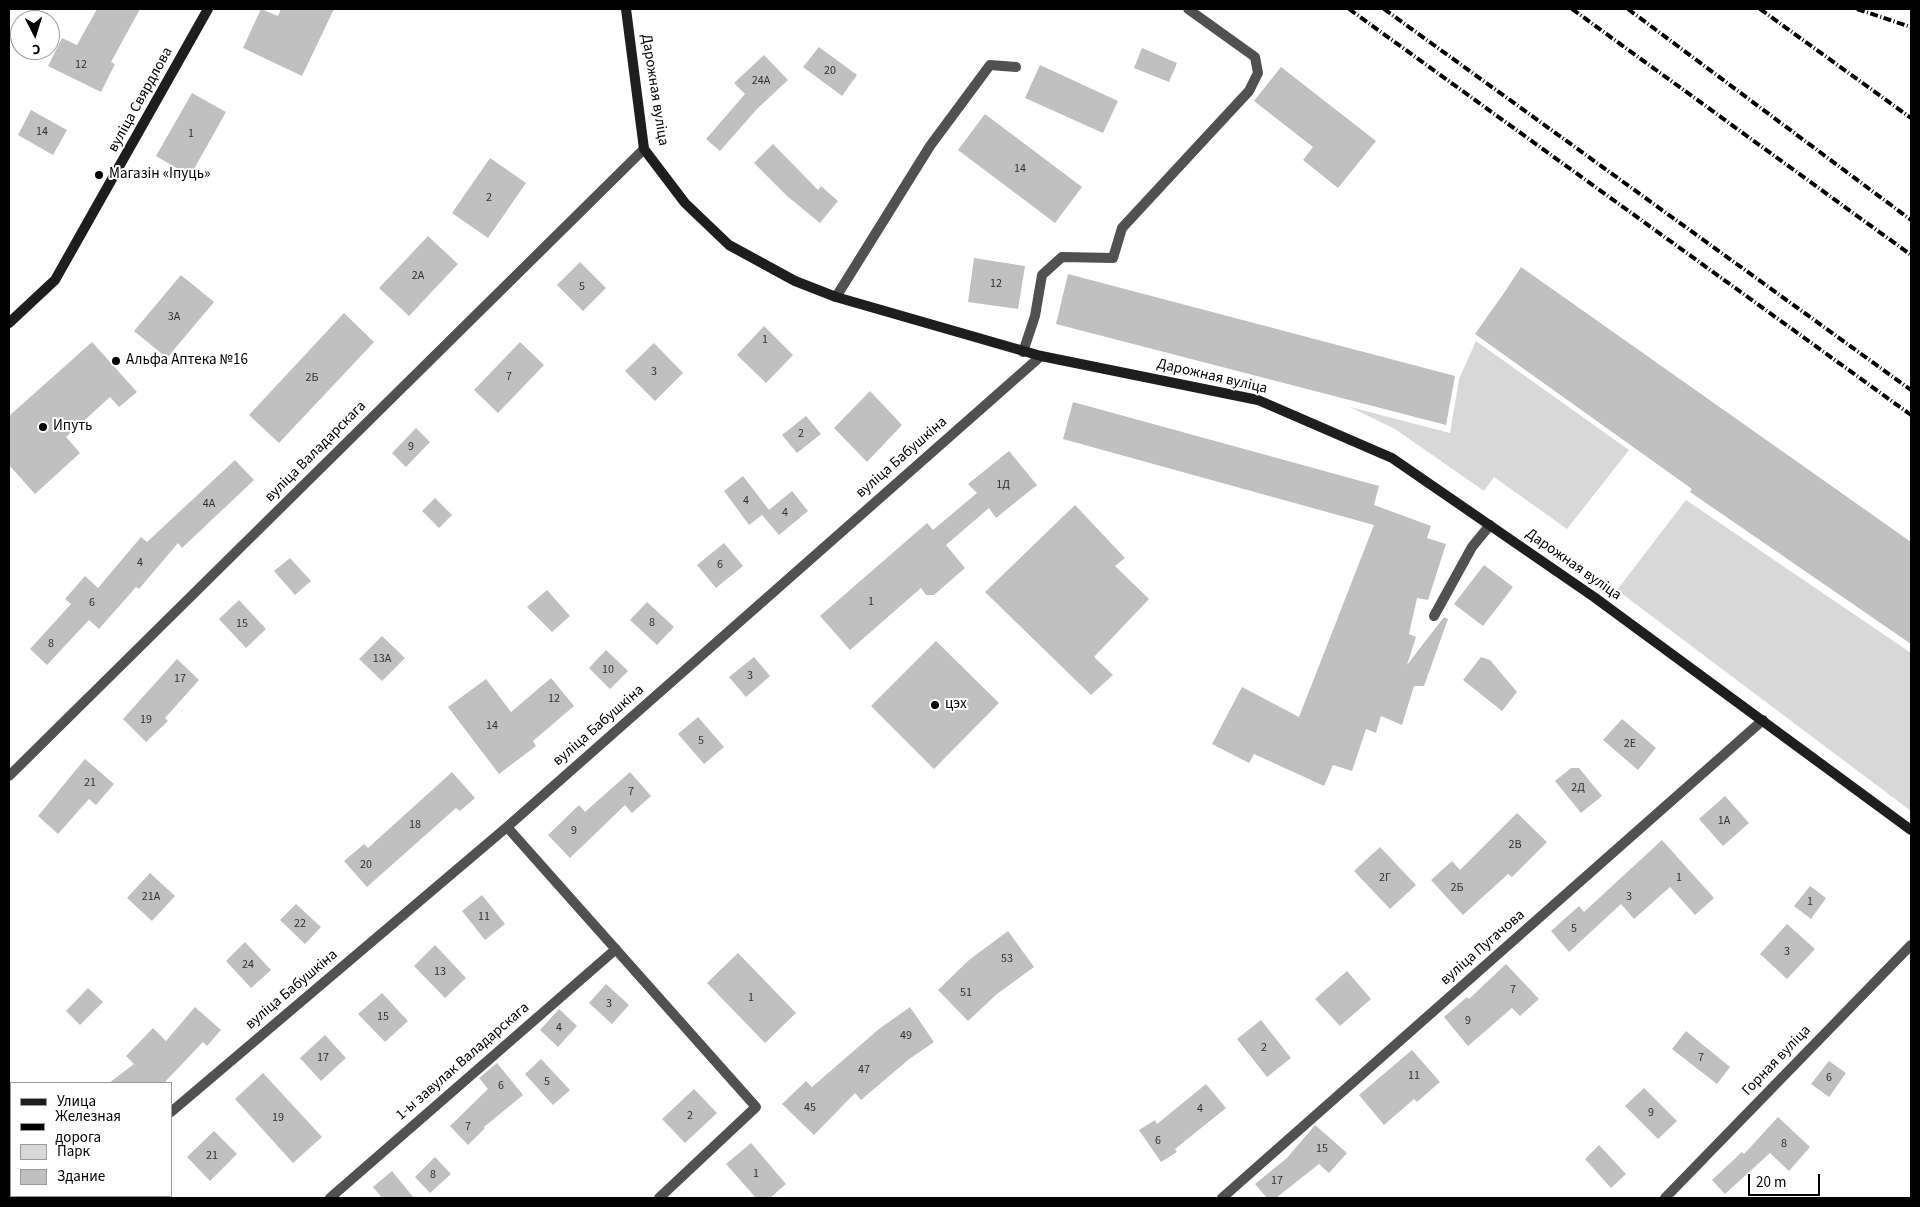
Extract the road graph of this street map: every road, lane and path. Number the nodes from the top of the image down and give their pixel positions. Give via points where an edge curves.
1 (208, 9) edge
2 (626, 9) edge
3 (1188, 9) edge
4 (1016, 67) dead end
5 (644, 149) junction
6 (836, 297) junction
7 (9, 323) edge
8 (1023, 352) junction
9 (1040, 356) junction
10 (1490, 525) junction
11 (1434, 616) dead end
12 (1763, 720) junction
13 (9, 776) edge
14 (507, 827) junction
15 (1911, 830) edge
16 (1911, 945) edge
17 (616, 949) junction
18 (172, 1111) edge
19 (330, 1198) edge
20 (659, 1198) edge
21 (1222, 1198) edge
22 (1664, 1198) edge

1 - 7 street, вуліца Свярдлова via 56,280
2 - 5 street, Дарожная вуліца
3 - 8 street via 1255,57 1258,73 1249,91 1122,228 1113,258 1062,257 1042,276 1035,316
4 - 6 street via 990,65 930,146
5 - 6 street, Дарожная вуліца via 685,203 729,246 795,281
5 - 13 street, вуліца Валадарскага
6 - 8 street, Дарожная вуліца
8 - 9 street, Дарожная вуліца
9 - 10 street, Дарожная вуліца via 1258,400 1392,458
9 - 14 street, вуліца Бабушкіна
10 - 11 street via 1472,547
10 - 12 street, Дарожная вуліца
12 - 15 street, Дарожная вуліца
12 - 21 street, вуліца Пугачова
14 - 17 street
14 - 18 street, вуліца Бабушкіна
16 - 22 street, Горная вуліца
17 - 19 street, 1-ы завулак Валадарскага
17 - 20 street via 756,1107

